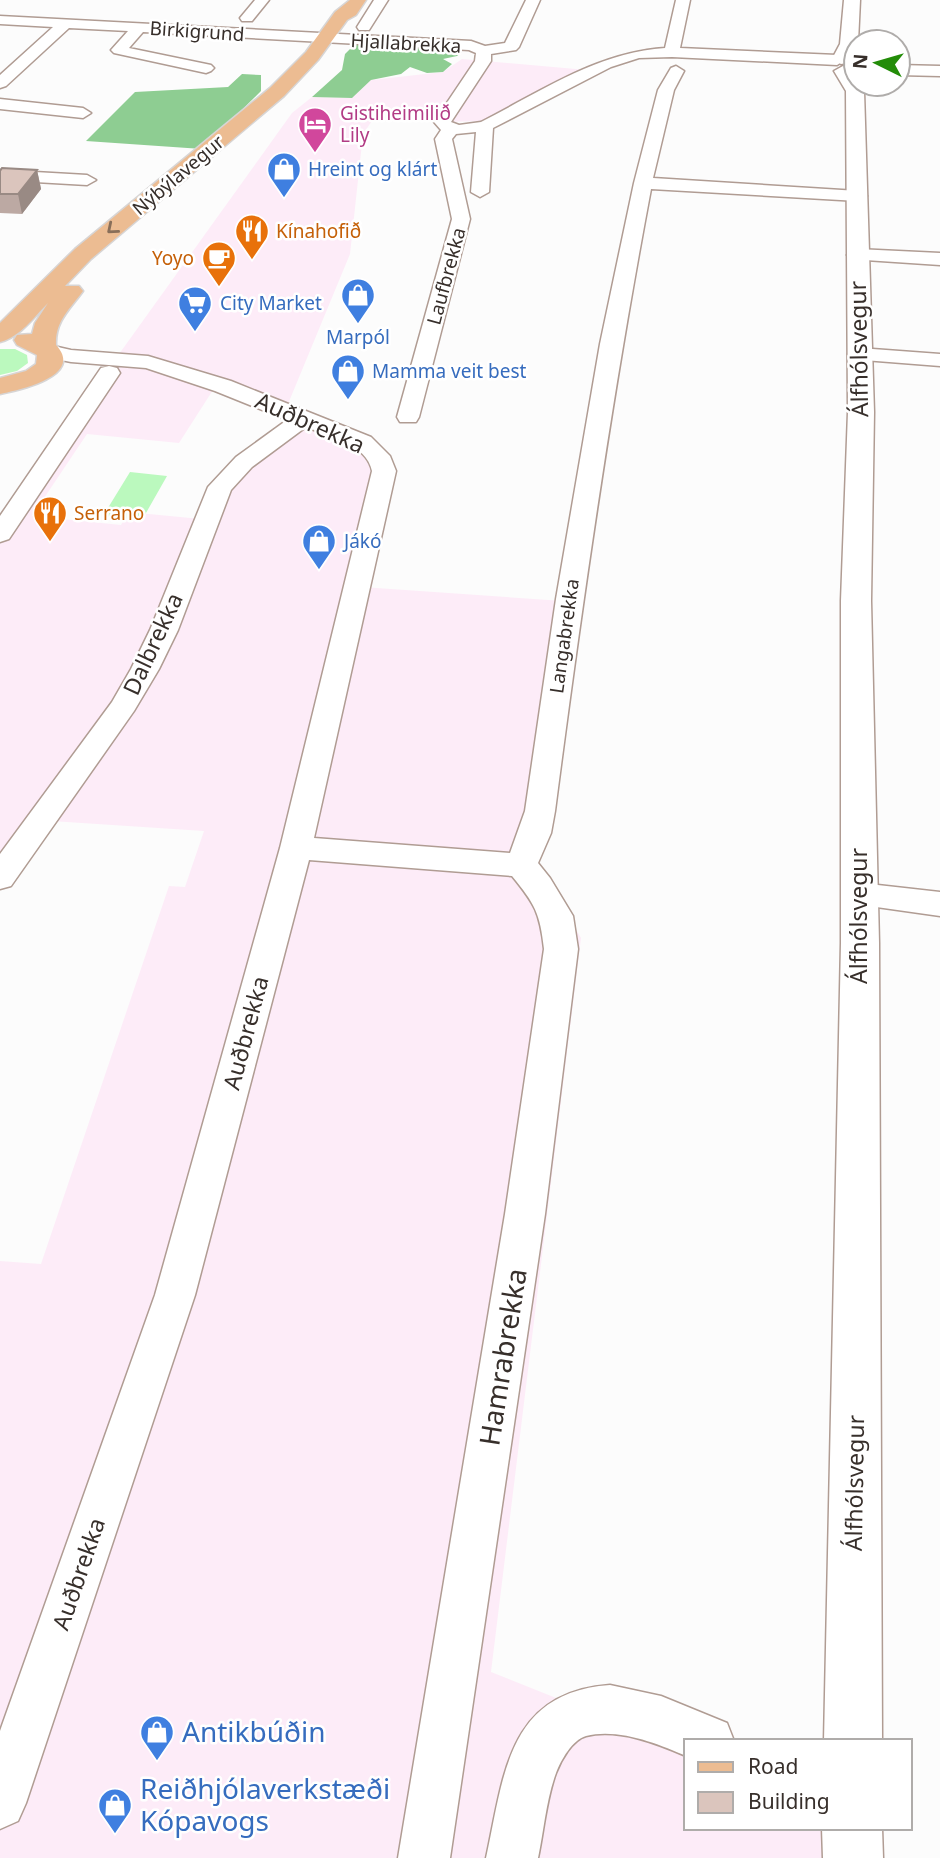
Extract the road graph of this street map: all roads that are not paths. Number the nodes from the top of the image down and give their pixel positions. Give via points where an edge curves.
1 (262, 0) edge
2 (381, 0) edge
3 (533, 0) edge
4 (684, 0) edge
5 (852, 0) edge
6 (354, 6) edge
7 (21, 7) dead end
8 (108, 8) dead end
9 (247, 18) dead end
10 (3, 20) edge
11 (66, 23) junction
12 (91, 24) junction
13 (140, 27) junction
14 (364, 27) dead end
15 (851, 28) edge
16 (288, 37) junction
17 (334, 39) junction
18 (484, 51) junction
19 (312, 56) junction
20 (674, 61) junction
21 (842, 65) edge
22 (206, 68) dead end
23 (912, 69) edge
24 (936, 70) edge
25 (0, 83) edge
26 (851, 98) edge
27 (0, 104) edge
28 (83, 113) dead end
29 (485, 126) junction
30 (452, 128) junction
31 (0, 175) edge
32 (88, 180) dead end
33 (643, 183) junction
34 (480, 192) dead end
35 (858, 196) junction
36 (857, 255) junction
37 (940, 260) edge
38 (0, 337) edge
39 (46, 348) junction
40 (859, 354) junction
41 (940, 360) edge
42 (183, 372) junction
43 (109, 373) junction
44 (8, 385) edge
45 (305, 417) junction
46 (408, 417) dead end
47 (0, 534) edge
48 (296, 848) junction
49 (521, 865) junction
50 (0, 878) edge
51 (860, 895) junction
52 (940, 904) edge
53 (704, 1739) edge
54 (853, 1739) edge
55 (0, 1803) edge
56 (852, 1830) edge
57 (424, 1858) edge
58 (512, 1858) edge
59 (853, 1858) edge

1 - 9 street
2 - 14 street
3 - 18 street, Hjallabrekka via 512,47
4 - 20 street, Langabrekka
5 - 15 street, Álfhólsvegur
6 - 17 main road, Nýbýlavegur via 355,17
7 - 10 street, Birkigrund
8 - 12 street
10 - 11 street, Birkigrund
11 - 12 street, Birkigrund
11 - 25 street
12 - 13 street, Birkigrund
13 - 16 street, Birkigrund
13 - 22 street via 119,50
16 - 17 street, Birkigrund
16 - 19 street via 307,46
17 - 18 street, Hjallabrekka via 452,44
17 - 19 main road, Nýbýlavegur
17 - 39 main road, Nýbýlavegur via 321,68 280,110 78,283 49,318 42,333
18 - 30 street, Hjallabrekka via 483,61 443,117 445,126
19 -> 38 main road, Nýbýlavegur via 267,101 83,254
20 - 21 street via 775,59
20 - 29 street via 621,58
20 - 33 street, Langabrekka
23 - 24 street
26 - 35 street, Álfhólsvegur
27 - 28 street
29 - 30 street
29 - 34 street
30 - 46 street, Laufbrekka via 443,139 461,219
31 - 32 street
33 - 35 street
33 - 49 street, Langabrekka via 569,599 540,811
35 - 36 street, Álfhólsvegur
36 - 37 street
36 - 40 street, Álfhólsvegur
38 - 39 main road
39 - 42 street, Auðbrekka via 71,356 148,362
39 - 44 main road, Nýbýlavegur via 51,358 41,373
40 - 41 street
40 - 51 street, Álfhólsvegur
42 - 43 street, Auðbrekka
42 - 45 street, Auðbrekka
43 - 44 street, Auðbrekka
43 - 47 street
45 - 48 street, Auðbrekka via 363,442 382,461 384,471
45 - 50 street, Dalbrekka via 220,487 145,669
48 - 49 street
48 - 55 street, Auðbrekka via 175,1295
49 - 57 street, Hamrabrekka via 556,916 561,949 523,1227
51 - 52 street
51 - 54 street, Álfhólsvegur
53 - 58 street via 647,1714 595,1708 557,1724 534,1761
56 - 59 street

